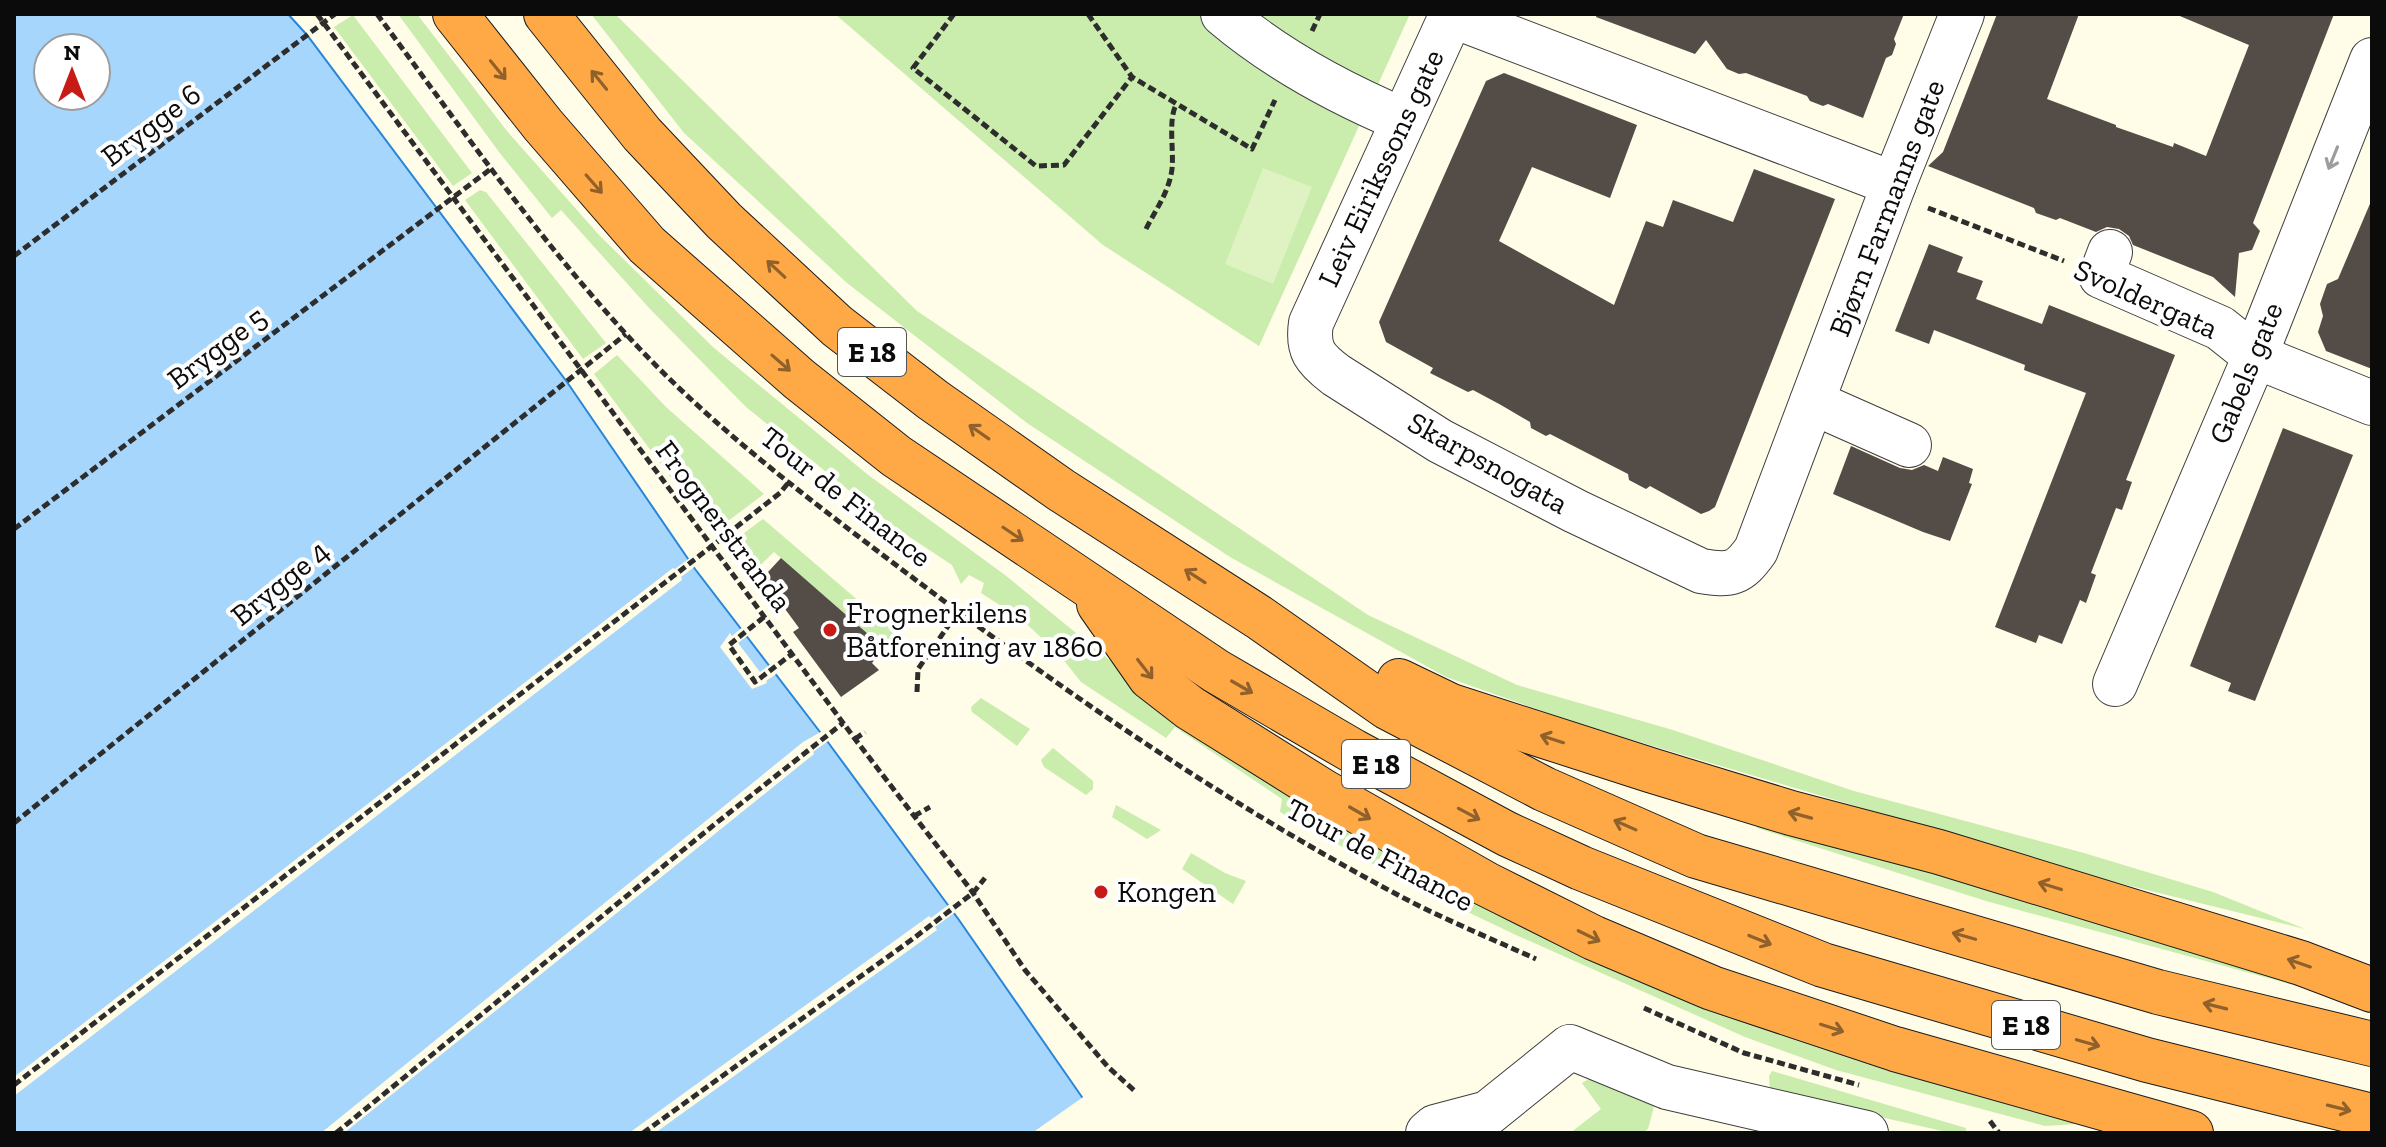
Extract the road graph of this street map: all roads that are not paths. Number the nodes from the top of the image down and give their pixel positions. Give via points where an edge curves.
1 (455, 14) edge
2 (546, 14) edge
3 (1223, 14) edge
4 (1452, 14) edge
5 (1962, 14) edge
6 (2368, 84) edge
7 (1403, 120) junction
8 (1906, 192) junction
9 (2105, 264) road end
10 (1311, 323) joint
11 (2255, 356) junction
12 (1812, 402) junction
13 (2372, 403) edge
14 (1909, 445) dead end
15 (1701, 571) joint
16 (1084, 582) junction
17 (1260, 618) junction
18 (2115, 684) dead end
19 (2372, 990) edge
20 (2372, 1044) edge
21 (2372, 1116) edge
22 (1428, 1133) edge
23 (1866, 1133) edge
24 (2191, 1133) edge

1 -> 16 highway, E 18 via 647,245 896,456
17 -> 2 highway, E 18 via 1061,490 837,326 724,221 642,134
3 - 7 street via 1292,64
4 - 7 street, Leiv Eirikssons gate
4 - 8 street
5 - 8 street, Bjørn Farmanns gate
6 -> 11 street, Gabels gate
7 - 10 street, Leiv Eirikssons gate
8 - 12 street, Bjørn Farmanns gate
9 - 11 street, Svoldergata via 2220,328
10 - 15 street, Skarpsnogata via 1312,350 1336,375 1440,441
11 - 13 street, Svoldergata
11 - 18 street, Gabels gate
12 - 14 street
12 - 15 street, Bjørn Farmanns gate via 1756,550 1734,573
16 -> 21 highway, E 18 via 1216,671 1353,751 1581,868 1823,965 2147,1060
16 -> 24 highway via 1150,677 1190,708 1324,792 1594,938 1712,988 1895,1049
19 -> 17 highway via 2301,963 1939,852 1791,813 1451,706
20 -> 17 highway, E 18 via 2158,992 1696,856 1544,789 1387,707
22 - 23 street via 1488,1113 1570,1047 1667,1087

